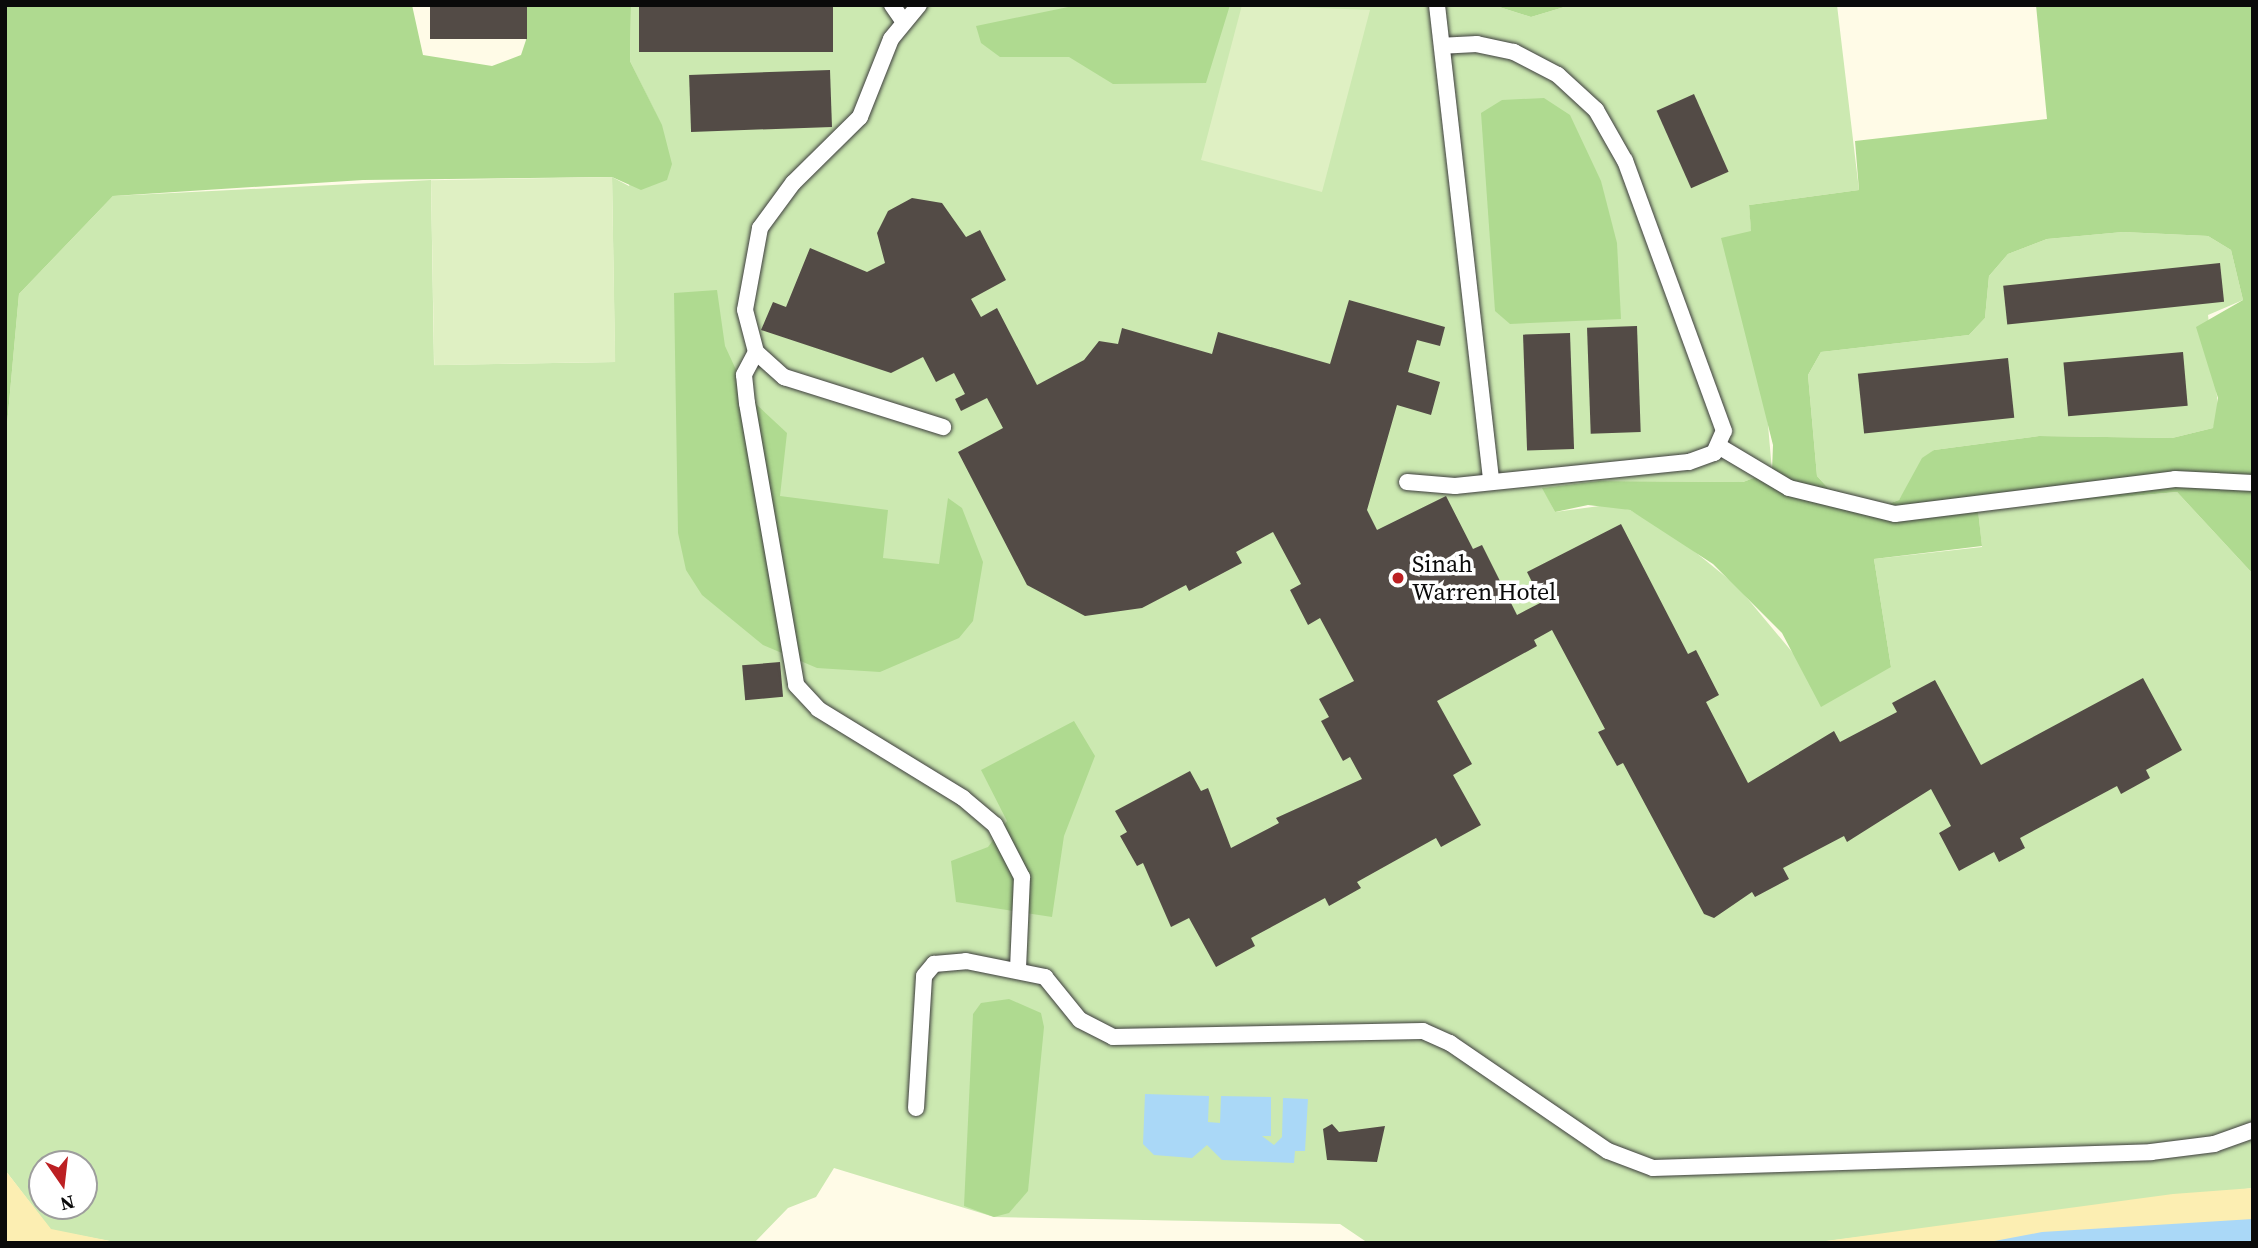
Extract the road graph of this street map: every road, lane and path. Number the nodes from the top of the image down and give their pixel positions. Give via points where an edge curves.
1 (892, 5) edge
2 (919, 5) edge
3 (1437, 5) edge
4 (902, 21) junction
5 (1443, 46) junction
6 (756, 352) junction
7 (943, 427) dead end
8 (1720, 447) junction
9 (1491, 481) junction
10 (1406, 482) dead end
11 (2253, 483) edge
12 (1018, 968) junction
13 (916, 1108) dead end
14 (2253, 1130) edge

1 - 4 lane
2 - 4 lane
3 - 5 lane
4 - 6 lane via 860,117 793,183 760,228 746,293
5 - 8 lane via 1490,45 1524,57 1567,82 1603,120 1625,161 1718,402 1724,424
5 - 9 lane
6 - 7 lane via 771,370 797,383
6 - 12 lane via 744,375 747,403 796,684 818,709 963,798 995,825 1022,877
8 - 9 lane via 1689,463
8 - 11 lane via 1789,488 1895,514 2175,479
9 - 10 lane
12 - 13 lane via 965,961 927,968
12 - 14 lane via 1045,976 1080,1020 1113,1037 1423,1031 1450,1043 1608,1151 1653,1168 2151,1152 2214,1144

